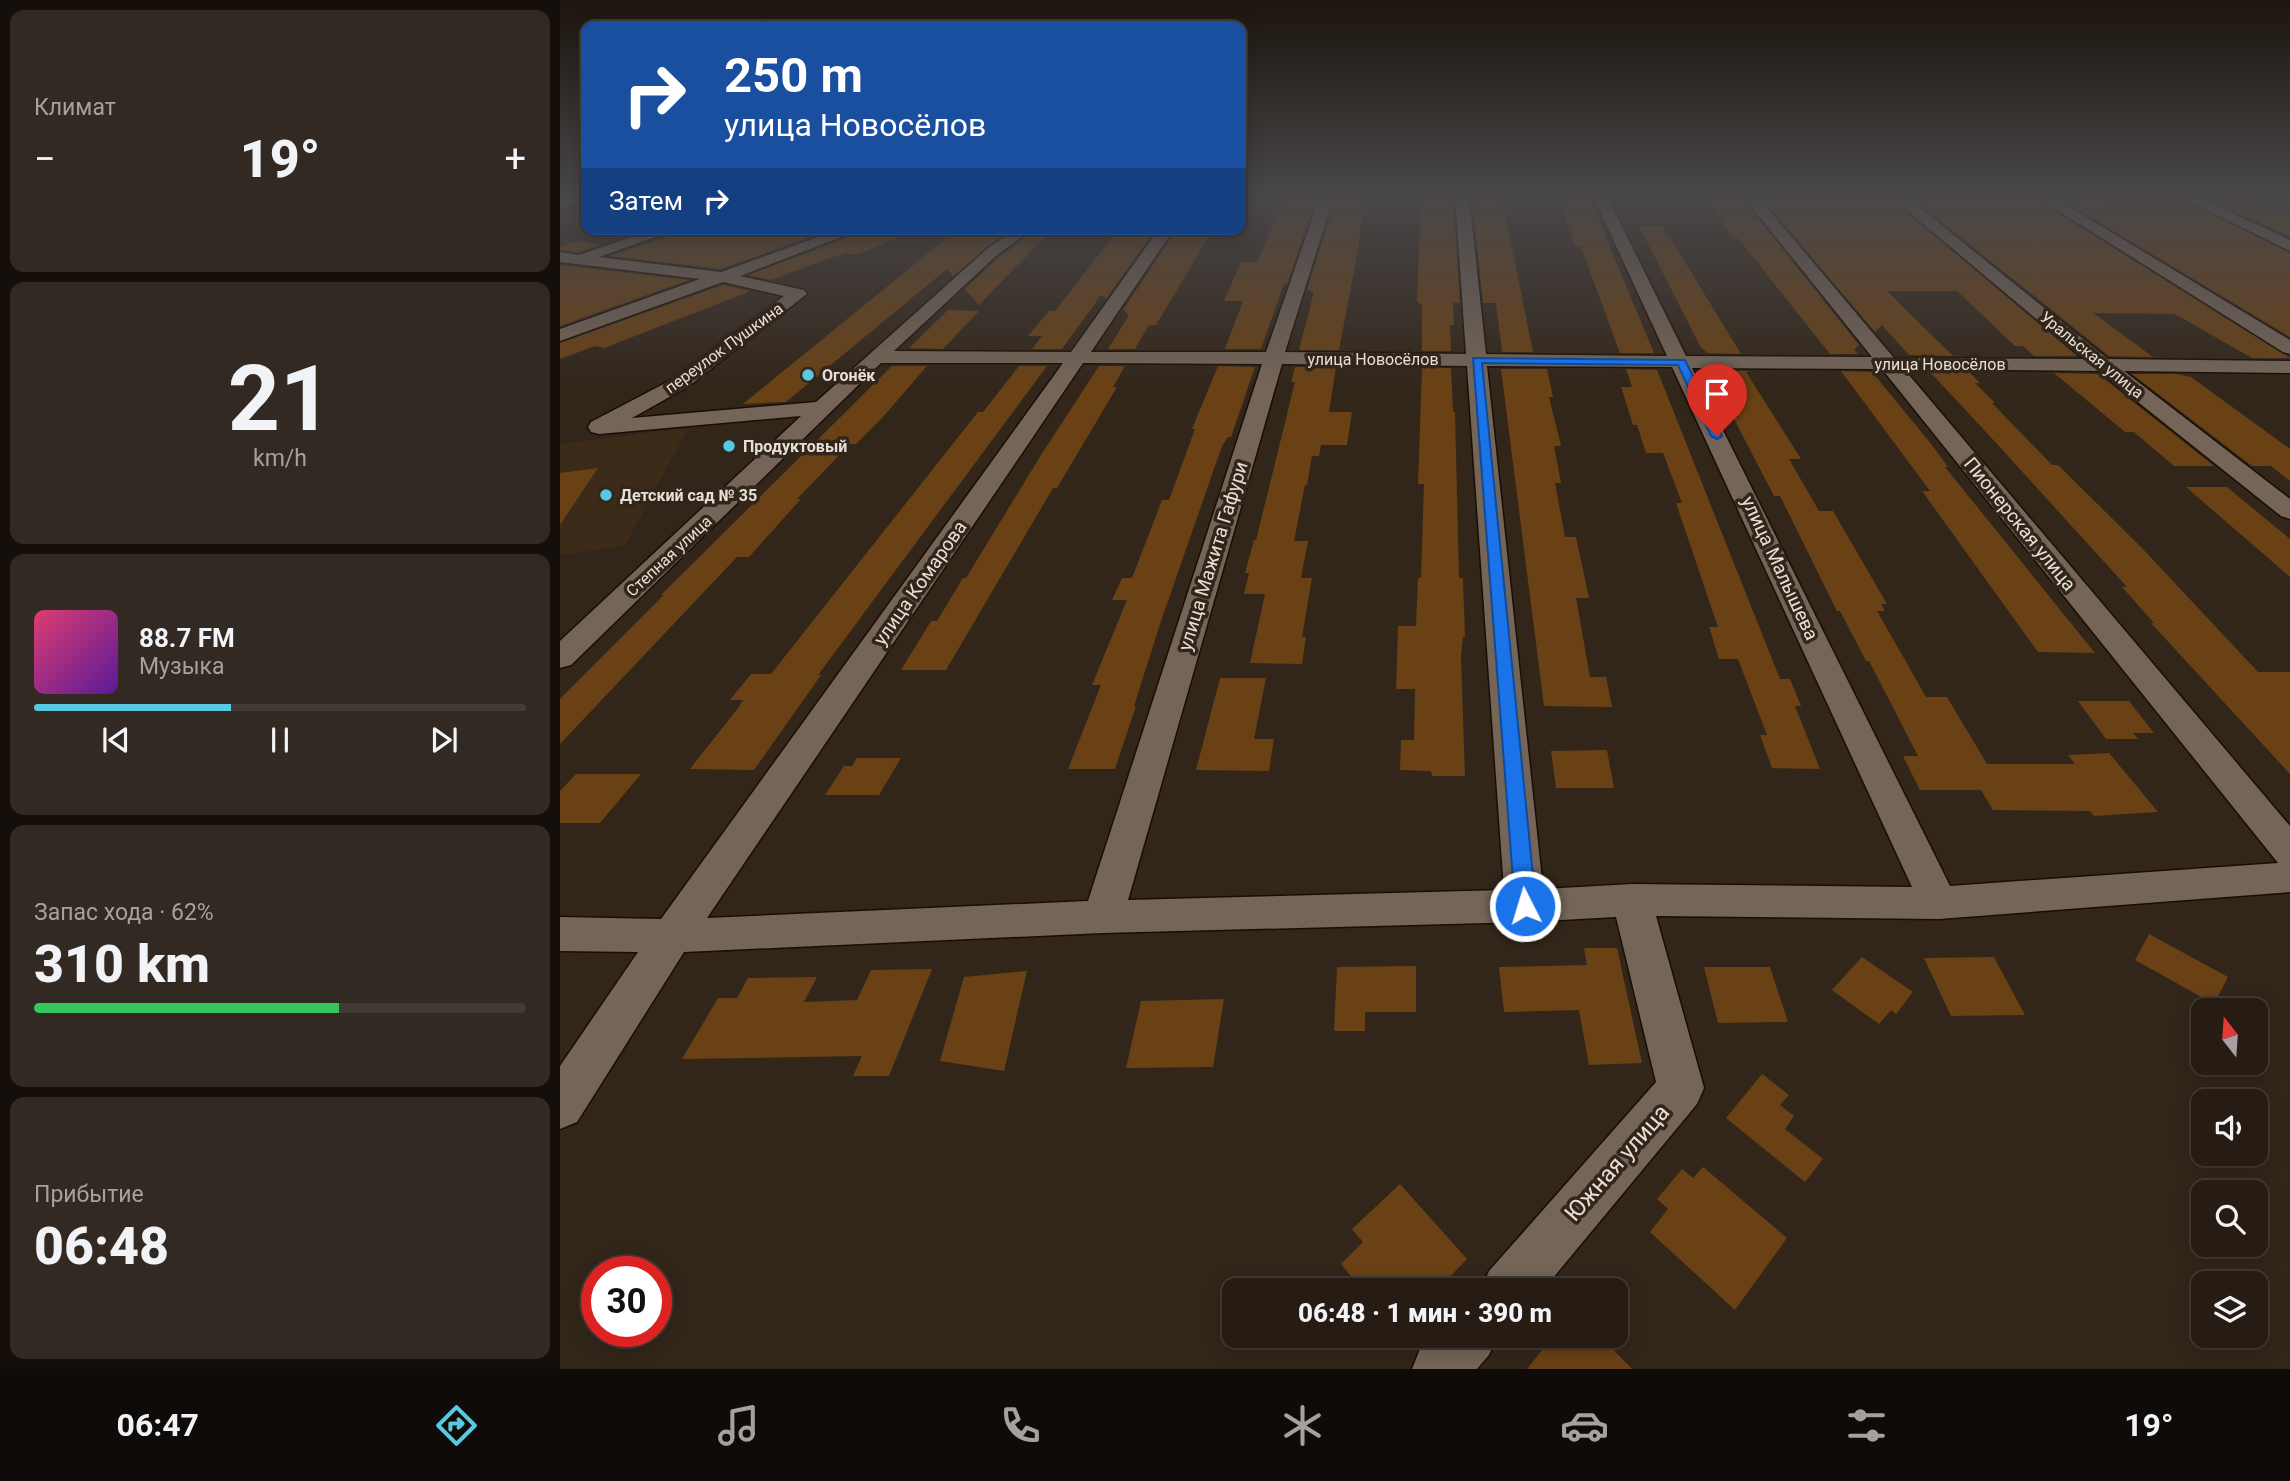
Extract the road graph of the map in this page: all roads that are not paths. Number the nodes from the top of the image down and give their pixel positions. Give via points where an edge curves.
1 (565, 260) edge
2 (770, 260) edge
3 (983, 260) edge
4 (1145, 260) edge
5 (1306, 260) edge
6 (1467, 260) edge
7 (1632, 260) edge
8 (1802, 260) edge
9 (1975, 260) edge
10 (2146, 260) edge
11 (723, 277) junction
12 (560, 335) edge
13 (2290, 348) edge
14 (876, 357) junction
15 (1077, 358) junction
16 (1274, 358) junction
17 (1476, 360) junction
18 (1682, 362) junction
19 (1888, 364) junction
20 (2104, 365) junction
21 (2290, 368) edge
22 (824, 408) junction
23 (2290, 511) edge
24 (560, 658) edge
25 (2290, 852) edge
26 (2290, 877) edge
27 (1632, 900) junction
28 (1939, 903) junction
29 (1525, 906) junction
30 (1103, 917) junction
31 (560, 934) edge
32 (672, 936) junction
33 (560, 1106) edge
34 (1518, 1278) edge
35 (1458, 1348) edge
36 (1440, 1369) edge

1 - 11 street, переулок Пушкина
2 - 11 street
3 - 14 street, Степная улица
4 - 15 street, улица Комарова
5 - 16 street, улица Мажита Гафури
6 - 17 street
7 - 18 street, улица Малышева
8 - 19 street, Пионерская улица
9 - 20 street, Уральская улица
10 - 13 street
11 - 12 street
11 - 22 street, переулок Пушкина via 798,294 682,382 599,427
14 - 15 street, улица Новосёлов
14 - 22 street, Степная улица
15 - 16 street, улица Новосёлов
15 - 32 street, улица Комарова
16 - 17 street, улица Новосёлов
16 - 30 street, улица Мажита Гафури
17 - 18 street, улица Новосёлов
17 - 29 street
18 - 19 street, улица Новосёлов
18 - 28 street, улица Малышева
19 - 20 street, улица Новосёлов
19 - 25 street, Пионерская улица
20 - 21 street, улица Новосёлов
20 - 23 street, Уральская улица
22 - 24 street, Степная улица
26 - 28 street
27 - 28 street
27 - 29 street
27 - 34 street, Южная улица via 1681,1088
29 - 30 street
30 - 32 street
31 - 32 street
32 - 33 street, улица Комарова
35 - 36 street

